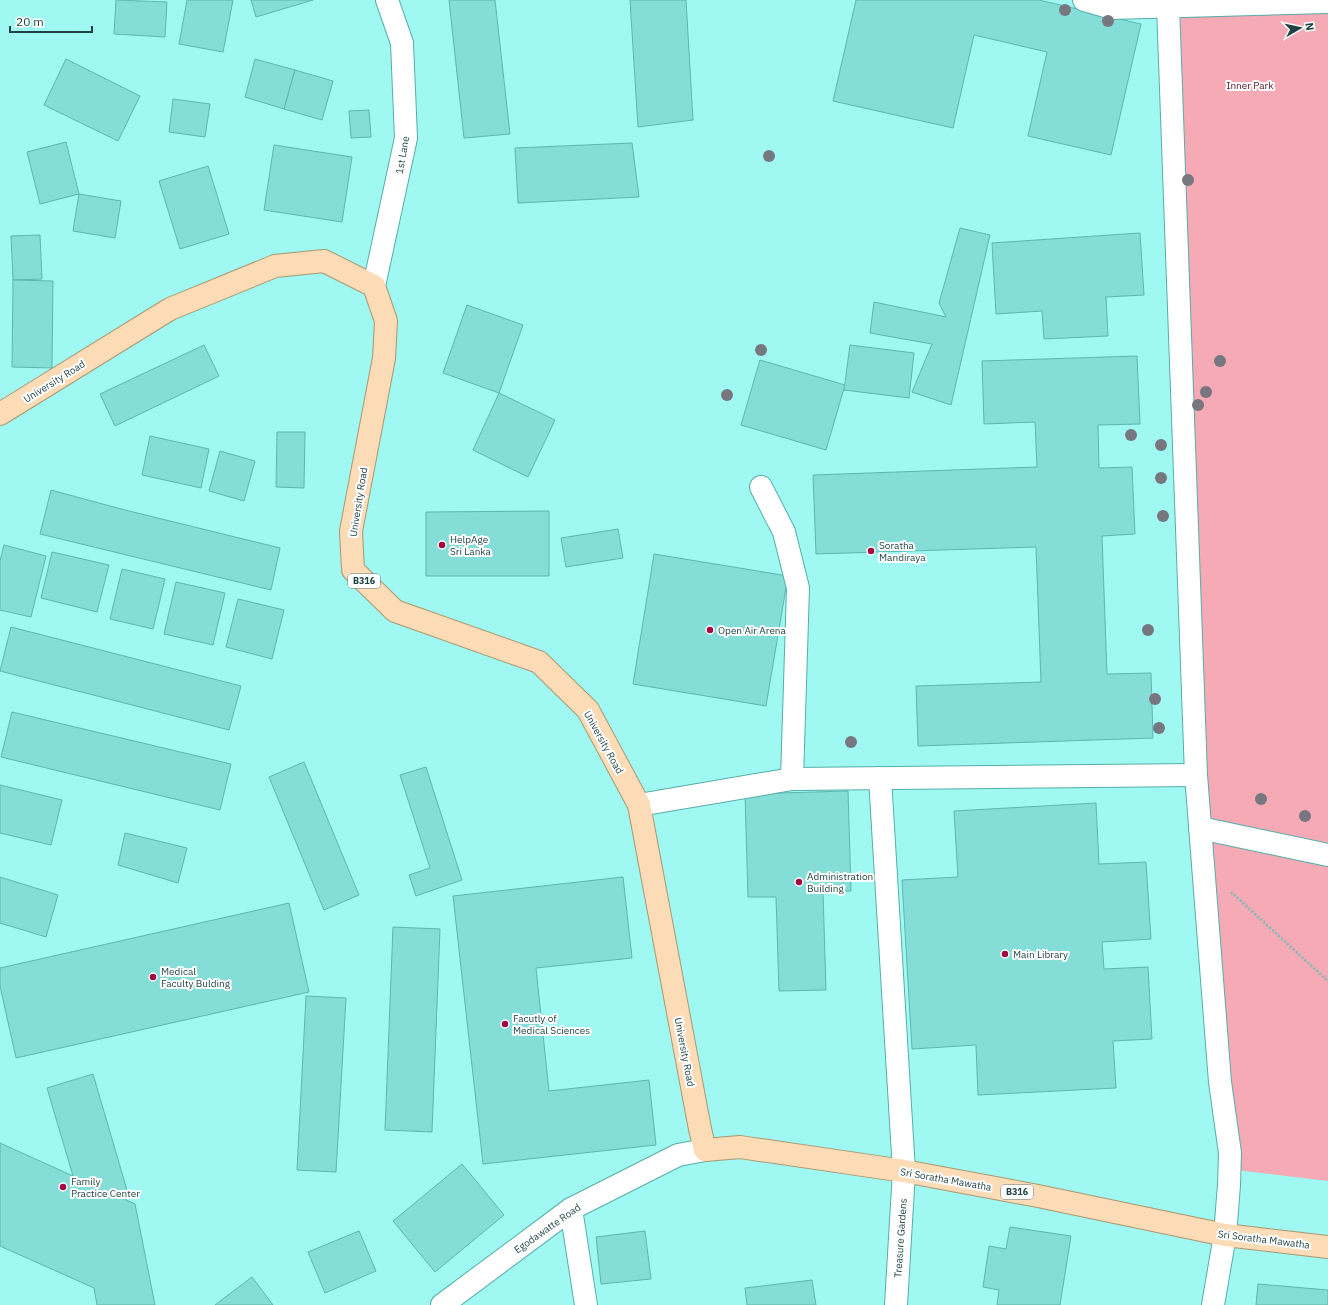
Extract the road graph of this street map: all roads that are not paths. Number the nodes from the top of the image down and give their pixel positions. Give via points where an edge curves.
1 (387, 0) edge
2 (1084, 0) edge
3 (1328, 2) edge
4 (1168, 6) junction
5 (374, 286) junction
6 (0, 414) edge
7 (761, 487) dead end
8 (1196, 775) junction
9 (880, 778) junction
10 (792, 779) junction
11 (639, 805) junction
12 (1200, 828) junction
13 (1328, 855) edge
14 (705, 1150) junction
15 (904, 1172) junction
16 (571, 1209) junction
17 (1225, 1235) junction
18 (1328, 1247) edge
19 (461, 1298) edge
20 (442, 1305) edge
21 (586, 1305) edge
22 (896, 1305) edge
23 (1213, 1305) edge

1 - 5 street, 1st Lane via 402,43 406,138
2 - 4 street via 1112,8
3 - 4 street
4 - 8 street
5 - 6 main road, University Road via 324,261 275,266 170,309
5 - 11 main road, University Road / B316 via 386,321 384,358 351,531 353,570 395,610 539,662 588,710
7 - 10 street via 784,532 798,588
8 - 9 street
8 - 12 street
9 - 10 street
9 - 15 street, Treasure Gardens
10 - 11 street
11 - 14 main road, University Road / B316
12 - 13 street
12 - 17 street via 1220,1082 1230,1153
14 - 15 main road, Sri Soratha Mawatha / B316 via 740,1147
14 - 16 street, Egodawatte Road via 678,1155
15 - 17 main road, Sri Soratha Mawatha / B316 via 1038,1196
15 - 22 street, Treasure Gardens
16 - 19 street, Egodawatte Road
16 - 21 street
17 - 18 main road, Sri Soratha Mawatha / B316
17 - 23 street
19 - 20 street, Egodawatte Road

